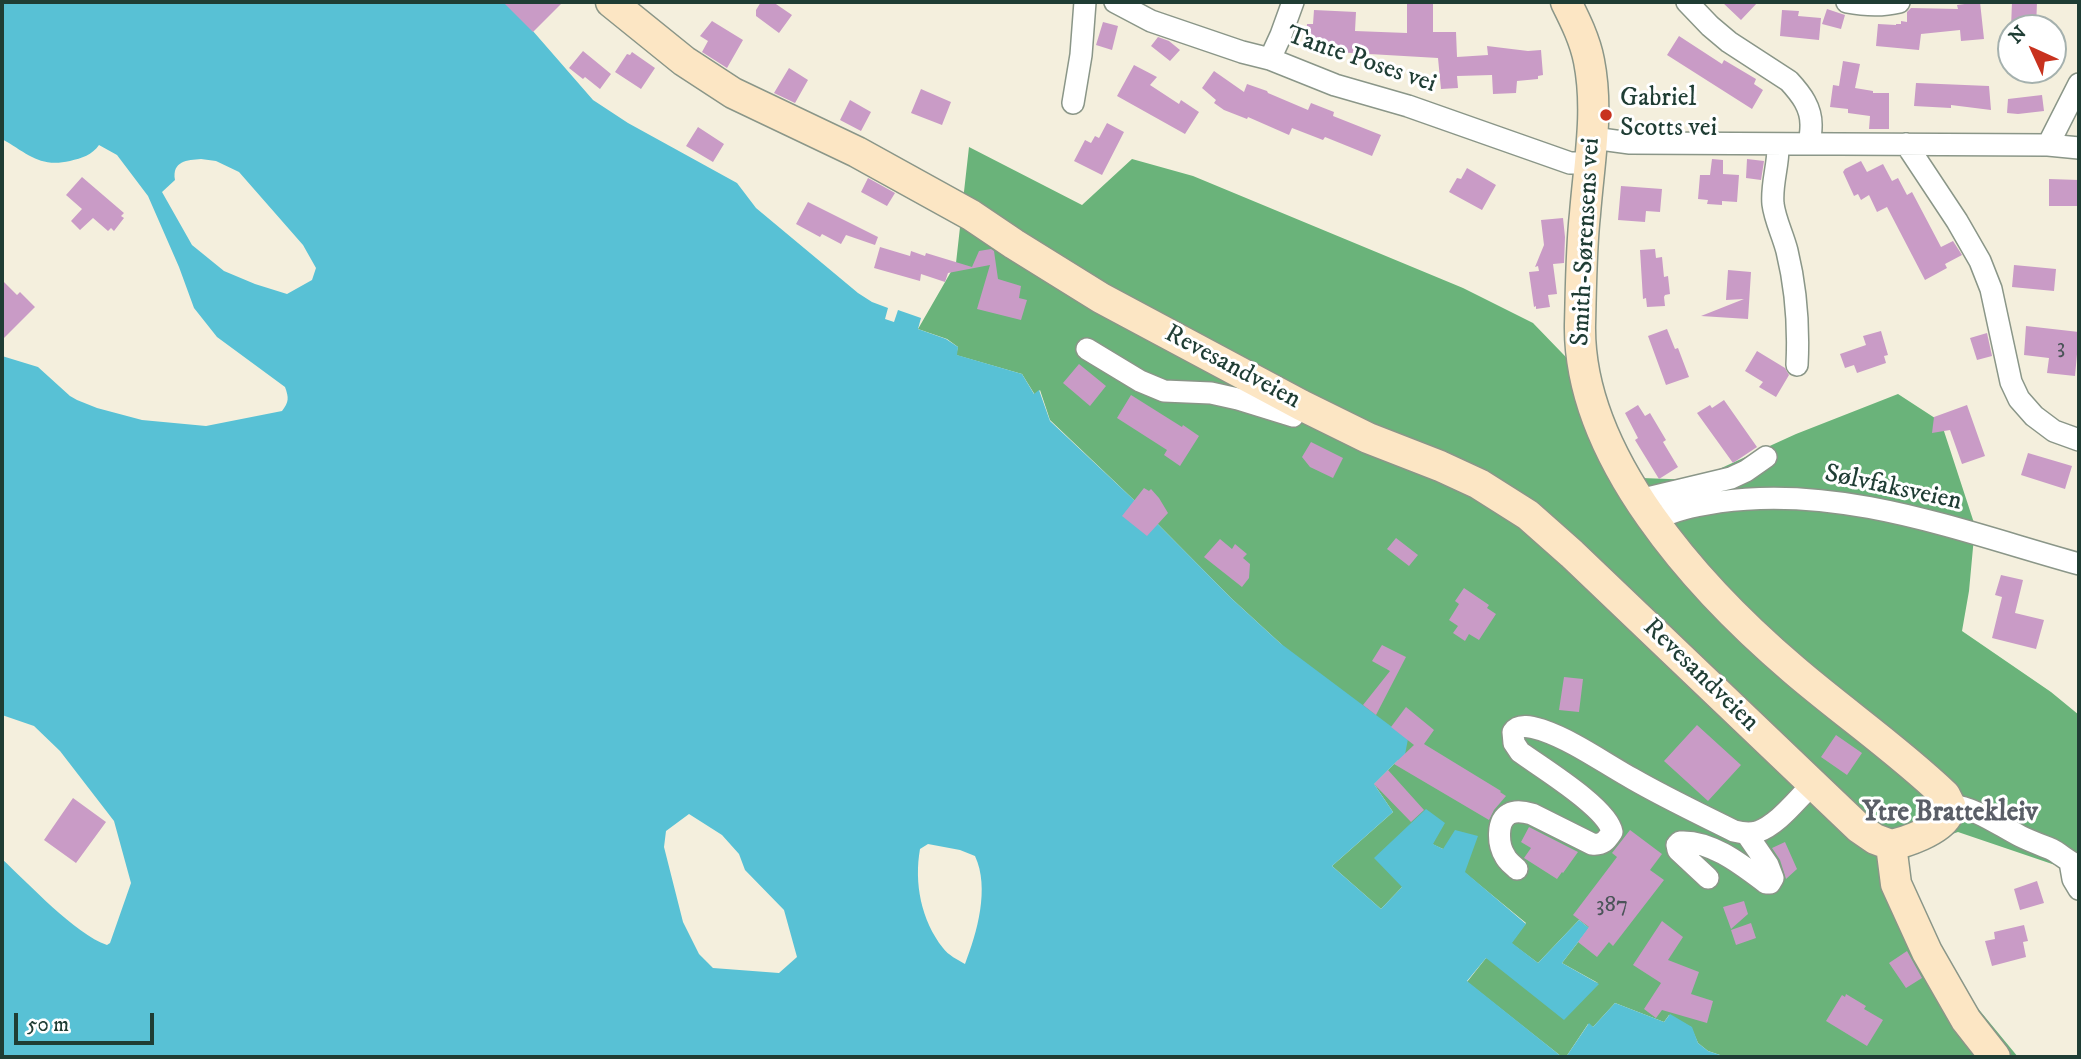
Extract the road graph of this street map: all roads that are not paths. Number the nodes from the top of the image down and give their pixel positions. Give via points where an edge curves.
1 (611, 2) edge
2 (1085, 2) edge
3 (1115, 2) edge
4 (1293, 2) edge
5 (1566, 2) edge
6 (1687, 2) edge
7 (1847, 2) edge
8 (1899, 2) edge
9 (1270, 59) junction
10 (2079, 84) edge
11 (1073, 103) dead end
12 (1778, 144) junction
13 (1810, 144) junction
14 (1906, 144) junction
15 (2048, 145) junction
16 (2079, 148) edge
17 (1592, 151) junction
18 (1087, 349) dead end
19 (1797, 365) dead end
20 (1301, 405) junction
21 (2079, 440) edge
22 (1766, 457) dead end
23 (1646, 510) junction
24 (2079, 565) edge
25 (1813, 783) junction
26 (1950, 805) junction
27 (1746, 834) junction
28 (1891, 845) junction
29 (2075, 864) edge
30 (1517, 869) dead end
31 (1708, 878) dead end
32 (2079, 889) edge
33 (1995, 1057) edge

1 - 20 main road, Revesandveien via 684,61 733,93 857,152 971,215 1101,298
2 - 11 street
3 - 9 street, Tante Poses vei via 1151,22
4 - 9 street
5 - 17 main road, Smith-Sørensens vei via 1589,59
6 - 13 street via 1729,42 1799,92 1809,109
7 - 8 street
9 - 17 street, Tante Poses vei via 1570,163
10 - 15 street
12 - 13 street
12 - 17 street via 1630,143
12 - 19 street via 1773,206 1791,268 1799,328
13 - 14 street
14 - 15 street
14 - 21 street via 1980,261 2019,398 2054,431
15 - 16 street
17 - 23 main road, Smith-Sørensens vei via 1584,217 1581,360 1601,428
18 - 20 street via 1164,391 1211,393 1293,416
20 - 25 main road, Revesandveien via 1479,484 1528,515
22 - 23 street via 1731,478
23 - 24 street, Sølvfaksveien via 1739,499 1840,502 1899,513
23 - 26 main road, Smith-Sørensens vei via 1678,555 1755,635 1933,784
25 - 27 street via 1771,824
25 - 28 main road, Revesandveien via 1859,828
26 - 28 main road via 1942,822 1920,836
26 - 29 street via 1963,806
27 - 30 street via 1656,792 1572,744 1522,726 1513,732 1520,752 1593,805 1611,823 1612,832 1605,842 1592,844 1532,814 1509,814 1502,821 1500,845
27 - 31 street via 1769,865 1770,883 1703,845 1679,842 1678,850
28 - 33 main road via 1896,884 1927,952 1966,1020
29 - 32 street via 2073,879

